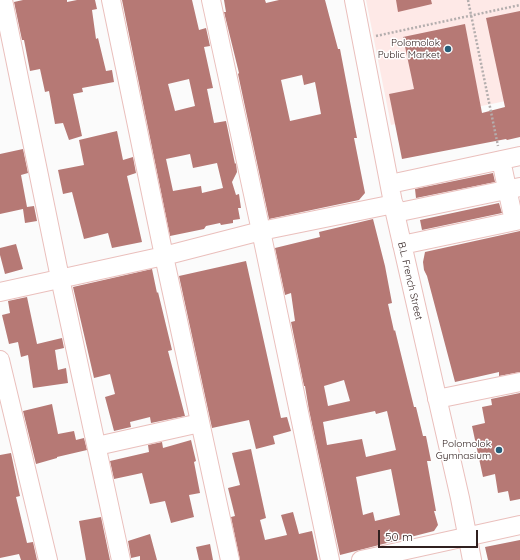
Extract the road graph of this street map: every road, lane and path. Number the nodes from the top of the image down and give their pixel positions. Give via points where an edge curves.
1 (3, 0) edge
2 (111, 0) edge
3 (210, 0) edge
4 (354, 0) edge
5 (468, 0) edge
6 (520, 5) edge
7 (471, 16) junction
8 (370, 37) dead end
9 (520, 156) edge
10 (501, 160) junction
11 (390, 184) junction
12 (513, 188) edge
13 (395, 208) junction
14 (517, 220) edge
15 (262, 231) junction
16 (402, 244) junction
17 (164, 256) junction
18 (60, 278) junction
19 (0, 292) edge
20 (0, 360) edge
21 (520, 382) edge
22 (437, 399) junction
23 (200, 423) junction
24 (97, 446) junction
25 (520, 525) edge
26 (467, 537) junction
27 (48, 560) edge
28 (121, 560) edge
29 (230, 560) edge
30 (330, 560) edge
31 (361, 560) edge
32 (472, 560) edge

1 - 18 street
2 - 17 street
3 - 15 street
4 - 11 street, B.L. French Street
5 - 7 path
6 - 7 path
7 - 8 path
7 - 10 path
9 - 10 street
10 - 11 street
10 - 12 street
11 - 13 street, B.L. French Street
12 - 13 street
12 - 14 street
13 - 15 street
13 - 16 street, B.L. French Street
14 - 16 street
15 - 17 street
15 - 30 street
16 - 22 street, B.L. French Street
17 - 18 street
17 - 23 street
18 - 19 street
18 - 24 street
20 - 27 street
21 - 22 street
22 - 26 street, B.L. French Street
23 - 24 street
23 - 29 street
24 - 28 street
25 - 26 street
26 - 31 street
26 - 32 street, B.L. French Street

